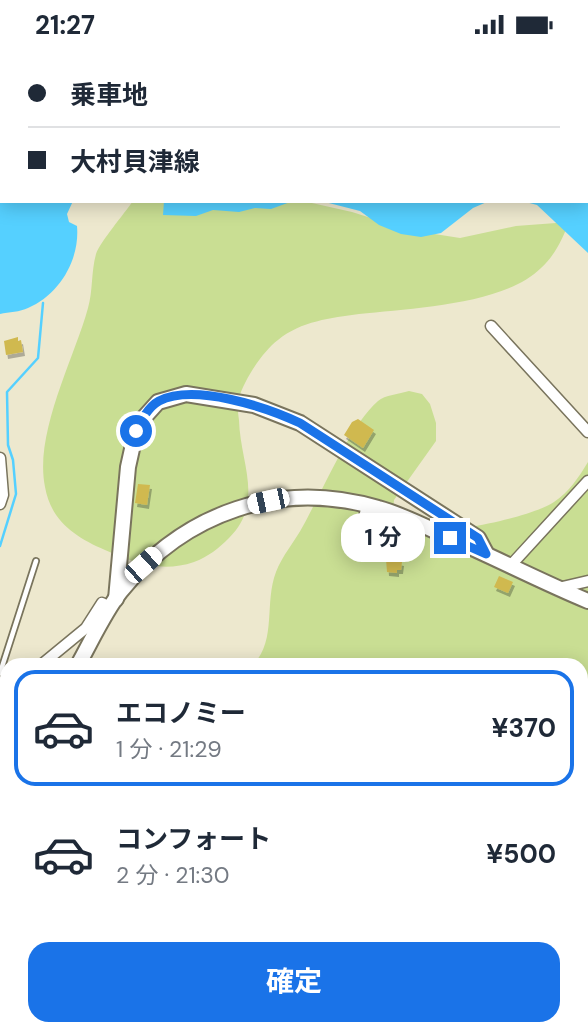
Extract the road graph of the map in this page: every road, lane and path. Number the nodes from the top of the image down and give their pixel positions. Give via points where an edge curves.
1 (491, 326) dead end
2 (588, 432) edge
3 (0, 458) edge
4 (588, 481) edge
5 (0, 504) edge
6 (367, 505) junction
7 (486, 554) junction
8 (406, 555) dead end
9 (36, 561) dead end
10 (511, 565) junction
11 (588, 581) edge
12 (558, 589) junction
13 (588, 601) edge
14 (113, 603) junction
15 (5, 658) edge
16 (50, 658) edge
17 (82, 658) edge

1 - 2 street
3 - 5 street
4 - 10 street
6 - 7 main road via 411,519
6 - 8 street via 360,544
6 - 14 main road via 310,496 238,507 163,547
7 - 10 main road
7 - 14 main road via 478,538 300,423 254,405 186,394 158,401 136,431
9 - 15 lane
10 - 12 main road
11 - 12 street
12 - 13 main road
14 - 16 street via 102,603 86,628
14 - 17 main road

